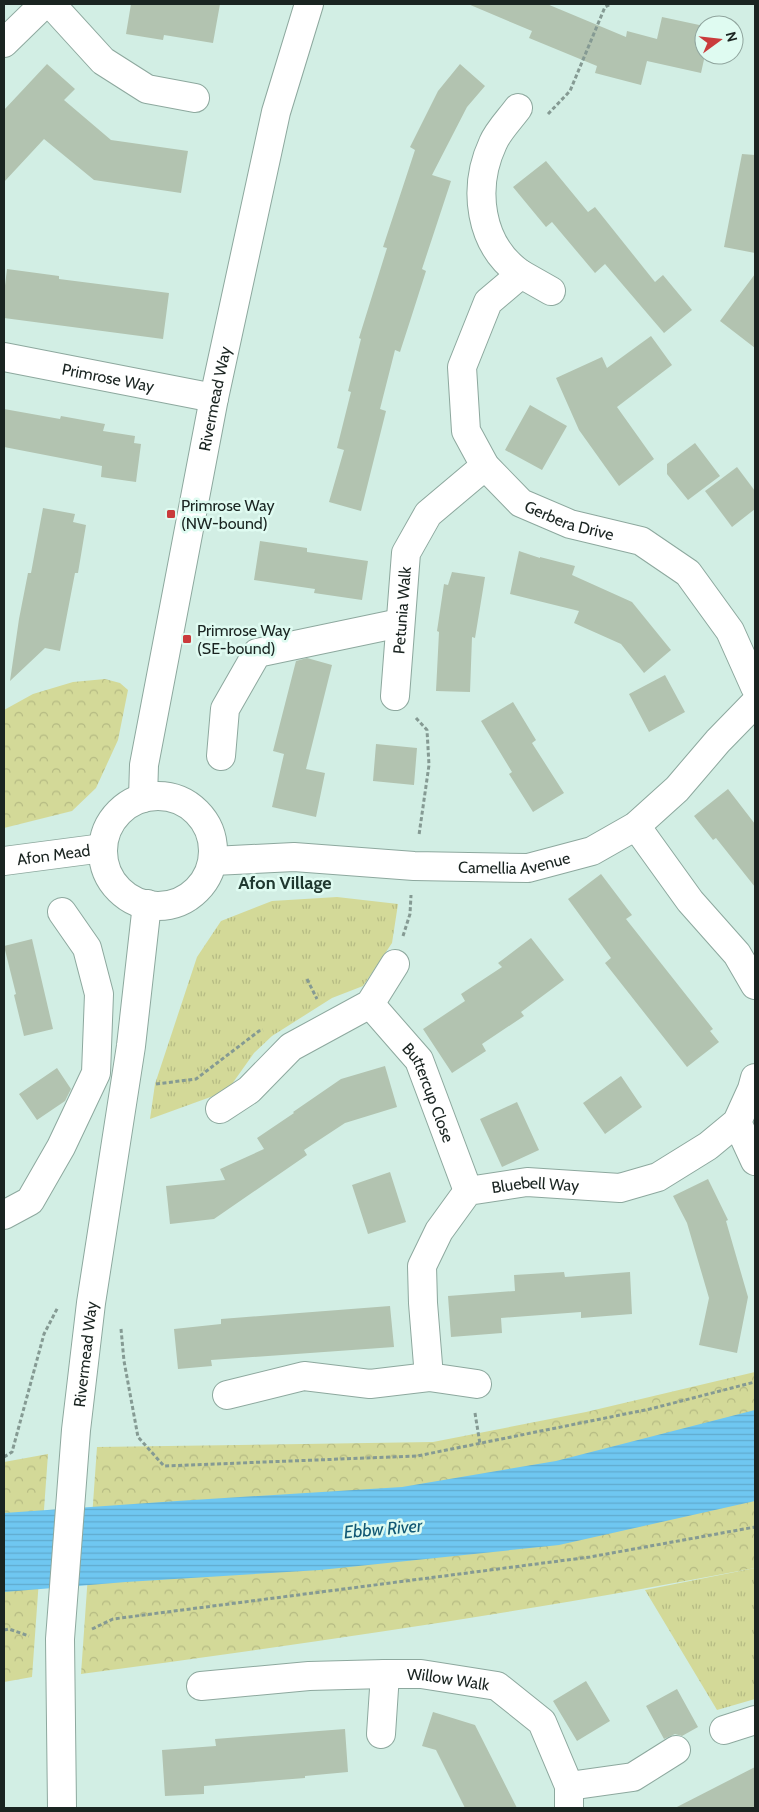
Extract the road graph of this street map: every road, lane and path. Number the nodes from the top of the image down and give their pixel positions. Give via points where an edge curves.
1 (44, 4) edge
2 (51, 4) edge
3 (309, 4) edge
4 (4, 43) edge
5 (195, 98) dead end
6 (518, 108) dead end
7 (521, 274) junction
8 (551, 291) dead end
9 (4, 357) edge
10 (214, 398) junction
11 (485, 466) junction
12 (400, 623) junction
13 (755, 686) edge
14 (395, 696) joint
15 (755, 703) edge
16 (221, 756) dead end
17 (143, 798) junction
18 (636, 826) junction
19 (103, 848) junction
20 (4, 861) edge
21 (213, 861) junction
22 (414, 866) junction
23 (146, 904) junction
24 (62, 912) dead end
25 (395, 964) joint
26 (755, 985) edge
27 (370, 1004) junction
28 (267, 1028) dead end
29 (755, 1078) edge
30 (124, 1089) junction
31 (220, 1109) dead end
32 (737, 1122) junction
33 (755, 1161) edge
34 (468, 1191) junction
35 (4, 1215) edge
36 (91, 1303) junction
37 (121, 1326) dead end
38 (429, 1377) junction
39 (755, 1382) edge
40 (477, 1384) dead end
41 (227, 1395) dead end
42 (4, 1457) edge
43 (755, 1527) edge
44 (10, 1629) dead end
45 (4, 1630) edge
46 (89, 1630) dead end
47 (385, 1674) junction
48 (201, 1686) dead end
49 (755, 1720) edge
50 (724, 1730) dead end
51 (381, 1734) dead end
52 (676, 1750) dead end
53 (569, 1797) edge
54 (62, 1808) edge

1 - 4 street
2 - 5 street via 103,61 147,89
3 - 10 street, Rivermead Way via 276,112
6 - 7 street via 493,142 483,174 481,205 490,238 509,266
7 - 8 street
7 - 11 street, Gerbera Drive via 488,302 462,368 466,431
9 - 10 street, Primrose Way
10 - 17 street, Rivermead Way via 144,765
11 - 12 street, Petunia Walk via 428,514 406,553
11 - 13 street, Gerbera Drive via 521,503 570,524 641,541 688,573 730,631
12 - 14 street, Petunia Walk
12 - 16 street via 257,653 225,709
14 - 22 path via 427,730 429,765
15 - 18 street, Camellia Avenue via 677,789
17 - 19 street via 116,815
17 - 21 street via 176,798 192,807 205,821 213,842
18 - 22 street, Camellia Avenue via 592,851 528,868
18 - 26 street via 690,902 737,954
19 - 20 street, Afon Mead
19 - 23 street via 105,867 114,884 128,898
21 - 22 street, Camellia Avenue via 294,857
21 - 23 street via 205,881 192,895 166,906
22 - 25 path via 410,914
23 - 30 street, Rivermead Way
24 - 35 street via 87,948 99,994 96,1073 61,1147 30,1201
25 - 27 street
27 - 31 street via 291,1047 249,1090
27 - 34 street, Buttercup Close via 420,1060
28 - 30 path via 196,1079
29 - 32 street, Bluebell Way
30 - 36 street, Rivermead Way
32 - 33 street
32 - 34 street, Bluebell Way via 708,1146 658,1177 620,1188 527,1182
34 - 38 street, Bluebell Way via 439,1231 422,1266
36 - 42 path via 60,1302 44,1334 12,1452
36 - 54 street, Rivermead Way via 76,1430 60,1640
37 - 39 path via 138,1436 164,1466 417,1456 650,1409
38 - 40 street
38 - 41 street via 370,1384 304,1376
43 - 46 path via 590,1557 113,1619
44 - 45 path
47 - 48 street, Willow Walk via 308,1676
47 - 51 street
47 - 53 street, Willow Walk via 421,1674 497,1686 542,1722
49 - 50 street
52 - 53 street via 633,1777

